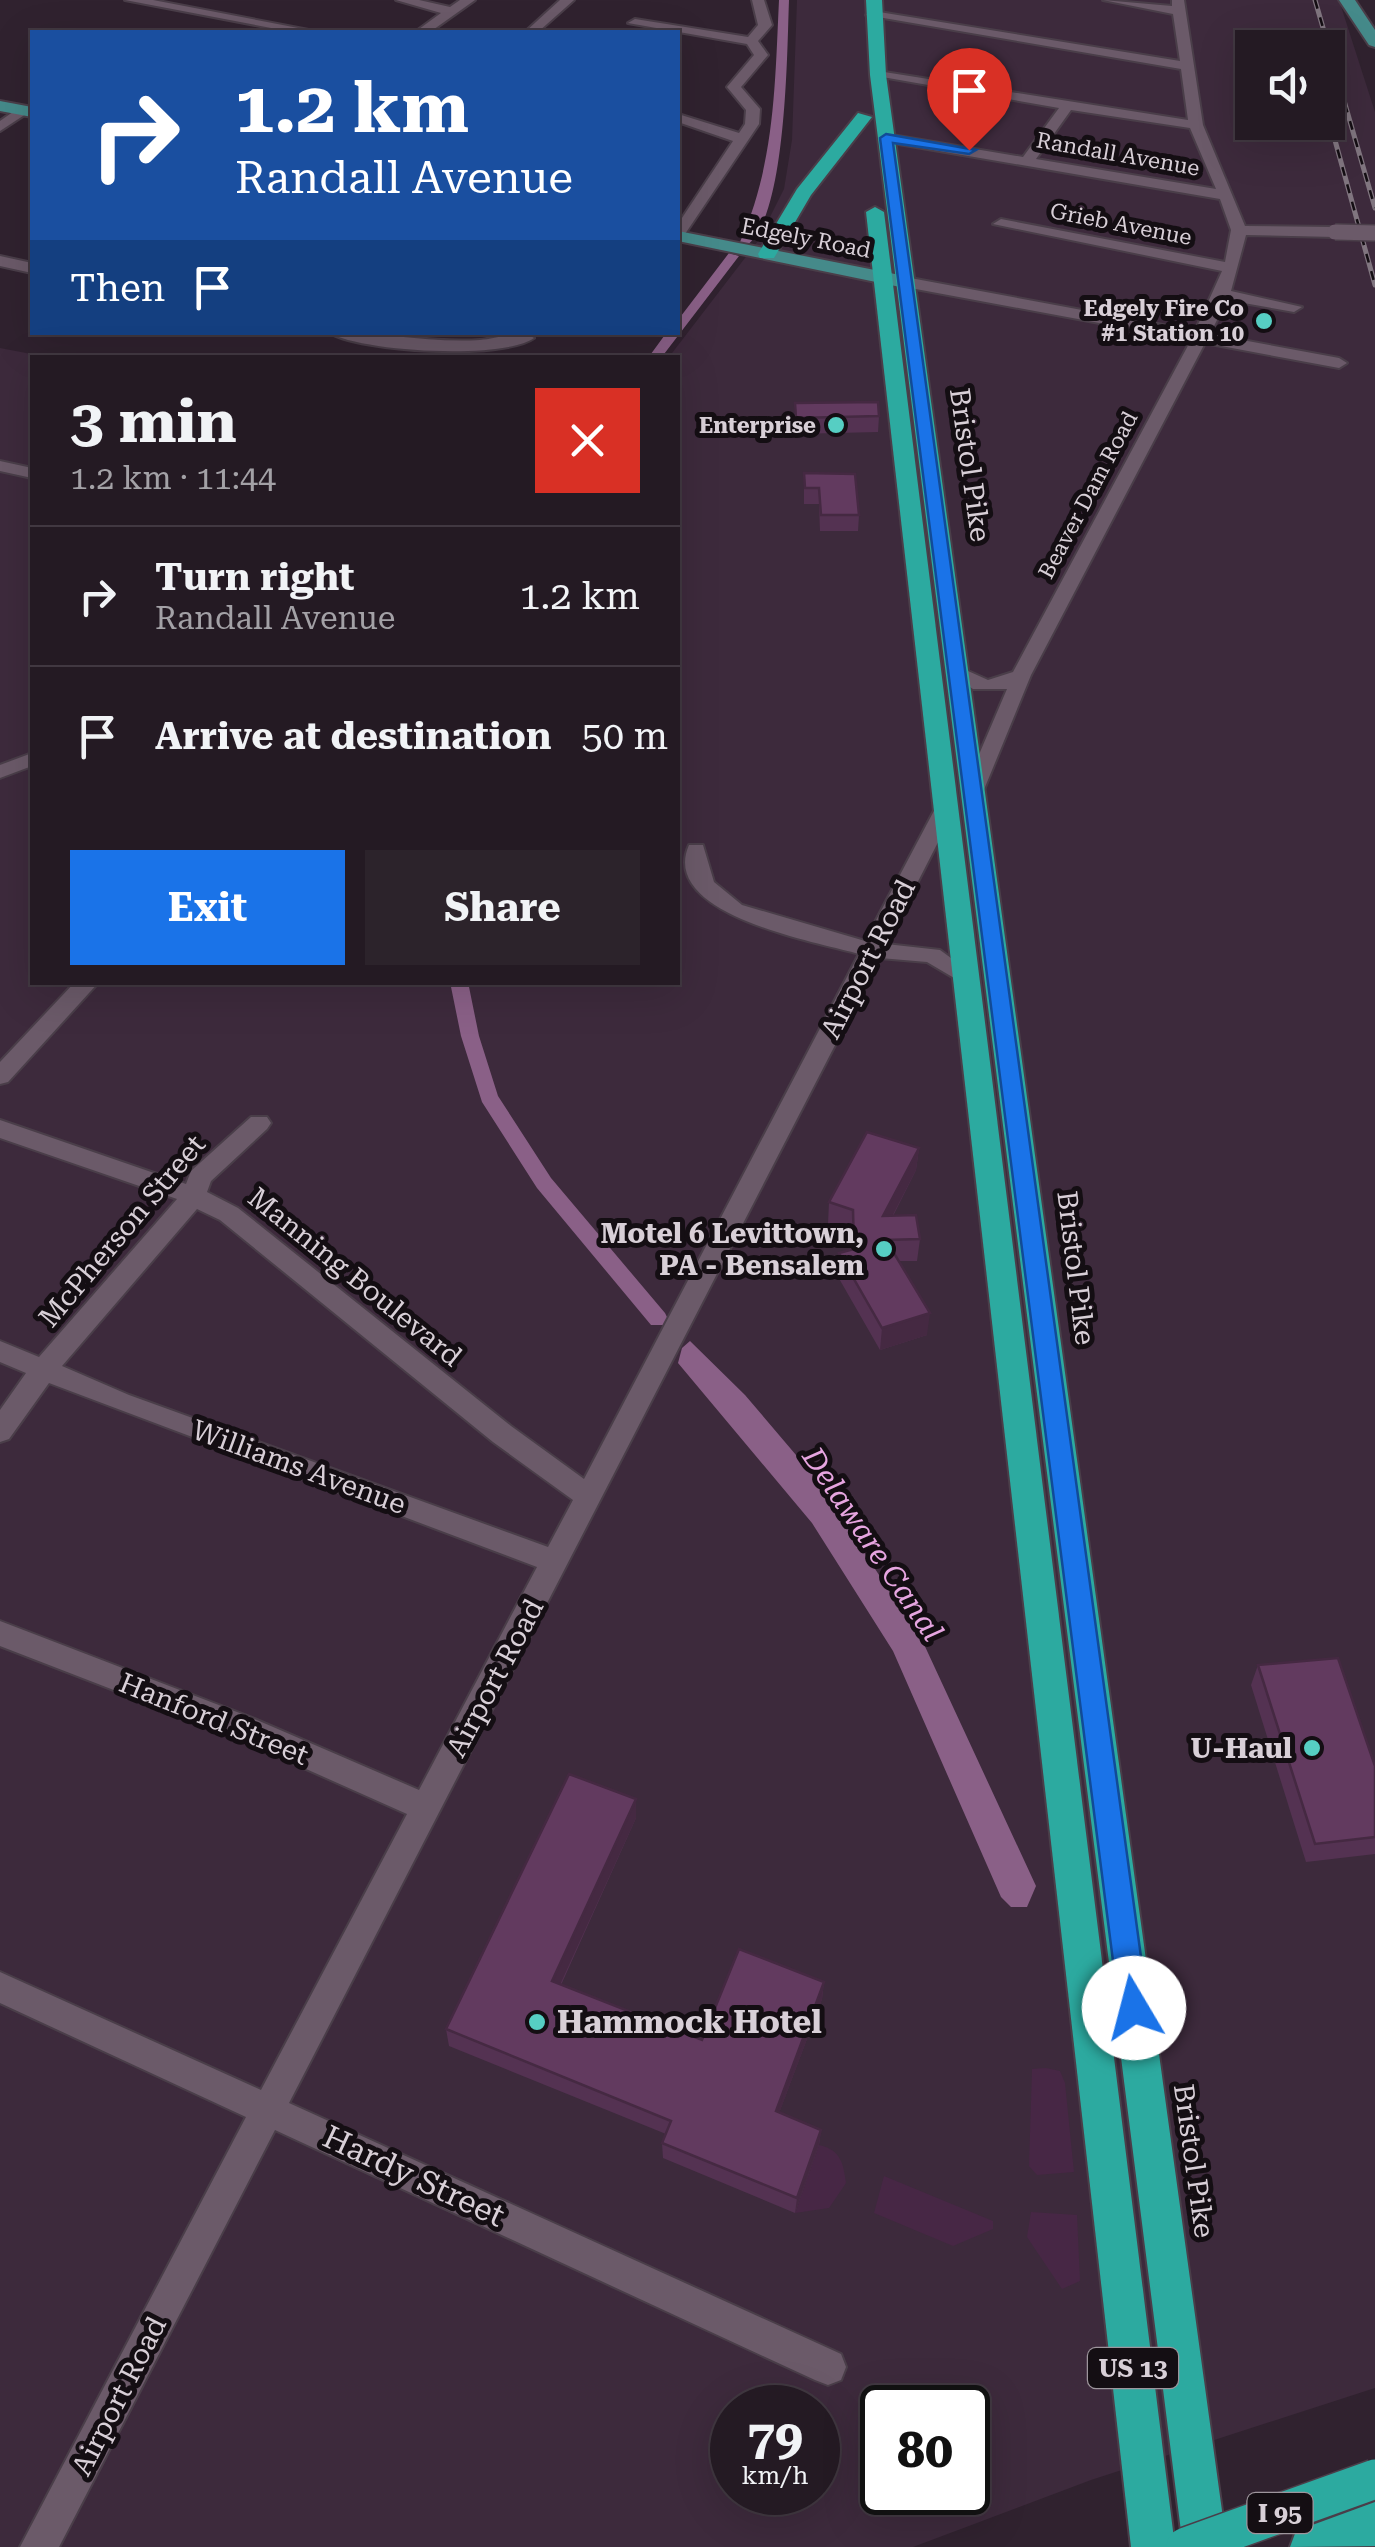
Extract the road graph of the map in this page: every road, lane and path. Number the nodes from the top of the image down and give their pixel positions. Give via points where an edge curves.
1 (132, 0) edge
2 (402, 0) edge
3 (469, 0) edge
4 (568, 0) edge
5 (758, 0) edge
6 (1109, 0) edge
7 (1347, 0) edge
8 (1179, 6) edge
9 (864, 9) edge
10 (454, 12) junction
11 (634, 23) dead end
12 (301, 30) edge
13 (425, 30) edge
14 (533, 30) edge
15 (658, 30) edge
16 (680, 33) edge
17 (751, 41) junction
18 (1375, 42) edge
19 (1187, 66) junction
20 (878, 75) junction
21 (0, 106) edge
22 (1068, 106) junction
23 (29, 111) edge
24 (680, 119) edge
25 (1196, 125) junction
26 (0, 128) edge
27 (866, 136) dead end
28 (886, 138) junction
29 (744, 140) junction
30 (1027, 160) junction
31 (873, 195) dead end
32 (1223, 195) junction
33 (1001, 224) dead end
34 (1239, 230) junction
35 (680, 232) edge
36 (1375, 233) edge
37 (680, 235) edge
38 (767, 254) junction
39 (0, 261) edge
40 (30, 268) edge
41 (1232, 268) junction
42 (894, 279) junction
43 (1222, 294) junction
44 (1294, 307) dead end
45 (352, 335) edge
46 (533, 335) edge
47 (1200, 338) junction
48 (496, 355) edge
49 (1339, 363) dead end
50 (0, 466) edge
51 (30, 473) edge
52 (957, 672) junction
53 (1020, 676) junction
54 (30, 759) edge
55 (0, 772) edge
56 (959, 800) junction
57 (696, 850) dead end
58 (871, 950) junction
59 (966, 977) junction
60 (85, 985) edge
61 (0, 1076) edge
62 (258, 1123) dead end
63 (0, 1129) edge
64 (194, 1196) junction
65 (0, 1351) edge
66 (44, 1368) junction
67 (0, 1431) edge
68 (590, 1498) junction
69 (556, 1562) junction
70 (0, 1633) edge
71 (427, 1808) junction
72 (0, 1987) edge
73 (269, 2108) junction
74 (828, 2367) dead end
75 (1375, 2479) edge
76 (1375, 2524) edge
77 (39, 2547) edge
78 (1153, 2547) edge
79 (1186, 2547) edge
80 (1205, 2547) edge
81 (1312, 2547) edge

1 - 12 street
2 - 10 street
3 - 10 street
4 - 14 street
5 - 17 street via 765,26
6 - 8 street
7 - 18 main road
8 - 19 street
9 - 19 street
9 - 20 highway, Bristol Pike / US 13
10 - 13 street
11 - 15 street
16 - 17 street
17 - 29 street via 761,54 734,87 752,109
19 - 25 street
20 - 22 street
20 - 28 highway, Bristol Pike / US 13
21 - 23 main road
22 - 25 street
22 - 30 street
23 - 26 street
24 - 29 street
25 - 32 street
27 - 38 highway via 863,110
28 - 30 street, Randall Avenue
28 - 42 highway, Bristol Pike / US 13
29 - 35 street
30 - 32 street, Randall Avenue
31 - 42 highway, Bristol Pike / US 13
32 - 34 street
33 - 41 street, Grieb Avenue
34 - 36 street, bridge
34 - 41 street, Beaver Dam Road
37 - 38 main road, Edgely Road
38 - 42 main road, Edgely Road
39 - 40 street
41 - 43 street, Beaver Dam Road
42 - 47 street, Edgely Road
42 - 52 highway, Bristol Pike / US 13
42 - 56 highway, Bristol Pike / US 13
43 - 44 street
43 - 47 street, Beaver Dam Road
45 - 46 street via 419,343
46 - 48 street
47 - 49 street, Edgely Road
47 - 53 street, Beaver Dam Road
50 - 51 street
52 - 53 street via 993,687
52 - 56 highway, Bristol Pike / US 13
53 - 56 street, Beaver Dam Road via 1014,702
54 - 55 street
56 - 58 street, Airport Road
56 - 59 highway, Bristol Pike / US 13
56 - 80 highway, Bristol Pike / US 13
57 - 58 street via 701,882 734,910
58 - 59 street via 932,955
58 - 68 street, Airport Road
59 - 78 highway, Bristol Pike / US 13
60 - 61 street
62 - 64 street, McPherson Street via 200,1178
63 - 64 street, Manning Boulevard
64 - 66 street, McPherson Street
64 - 68 street, Manning Boulevard via 229,1214
65 - 66 street, Williams Avenue
66 - 67 street, McPherson Street
66 - 69 street, Williams Avenue
68 - 69 street, Airport Road
69 - 71 street, Airport Road
70 - 71 street, Hanford Street
71 - 73 street, Airport Road
72 - 73 street, Hardy Street
73 - 74 street, Hardy Street
73 - 77 street, Airport Road
75 - 79 highway, I 95, bridge
76 - 81 highway, I 95

